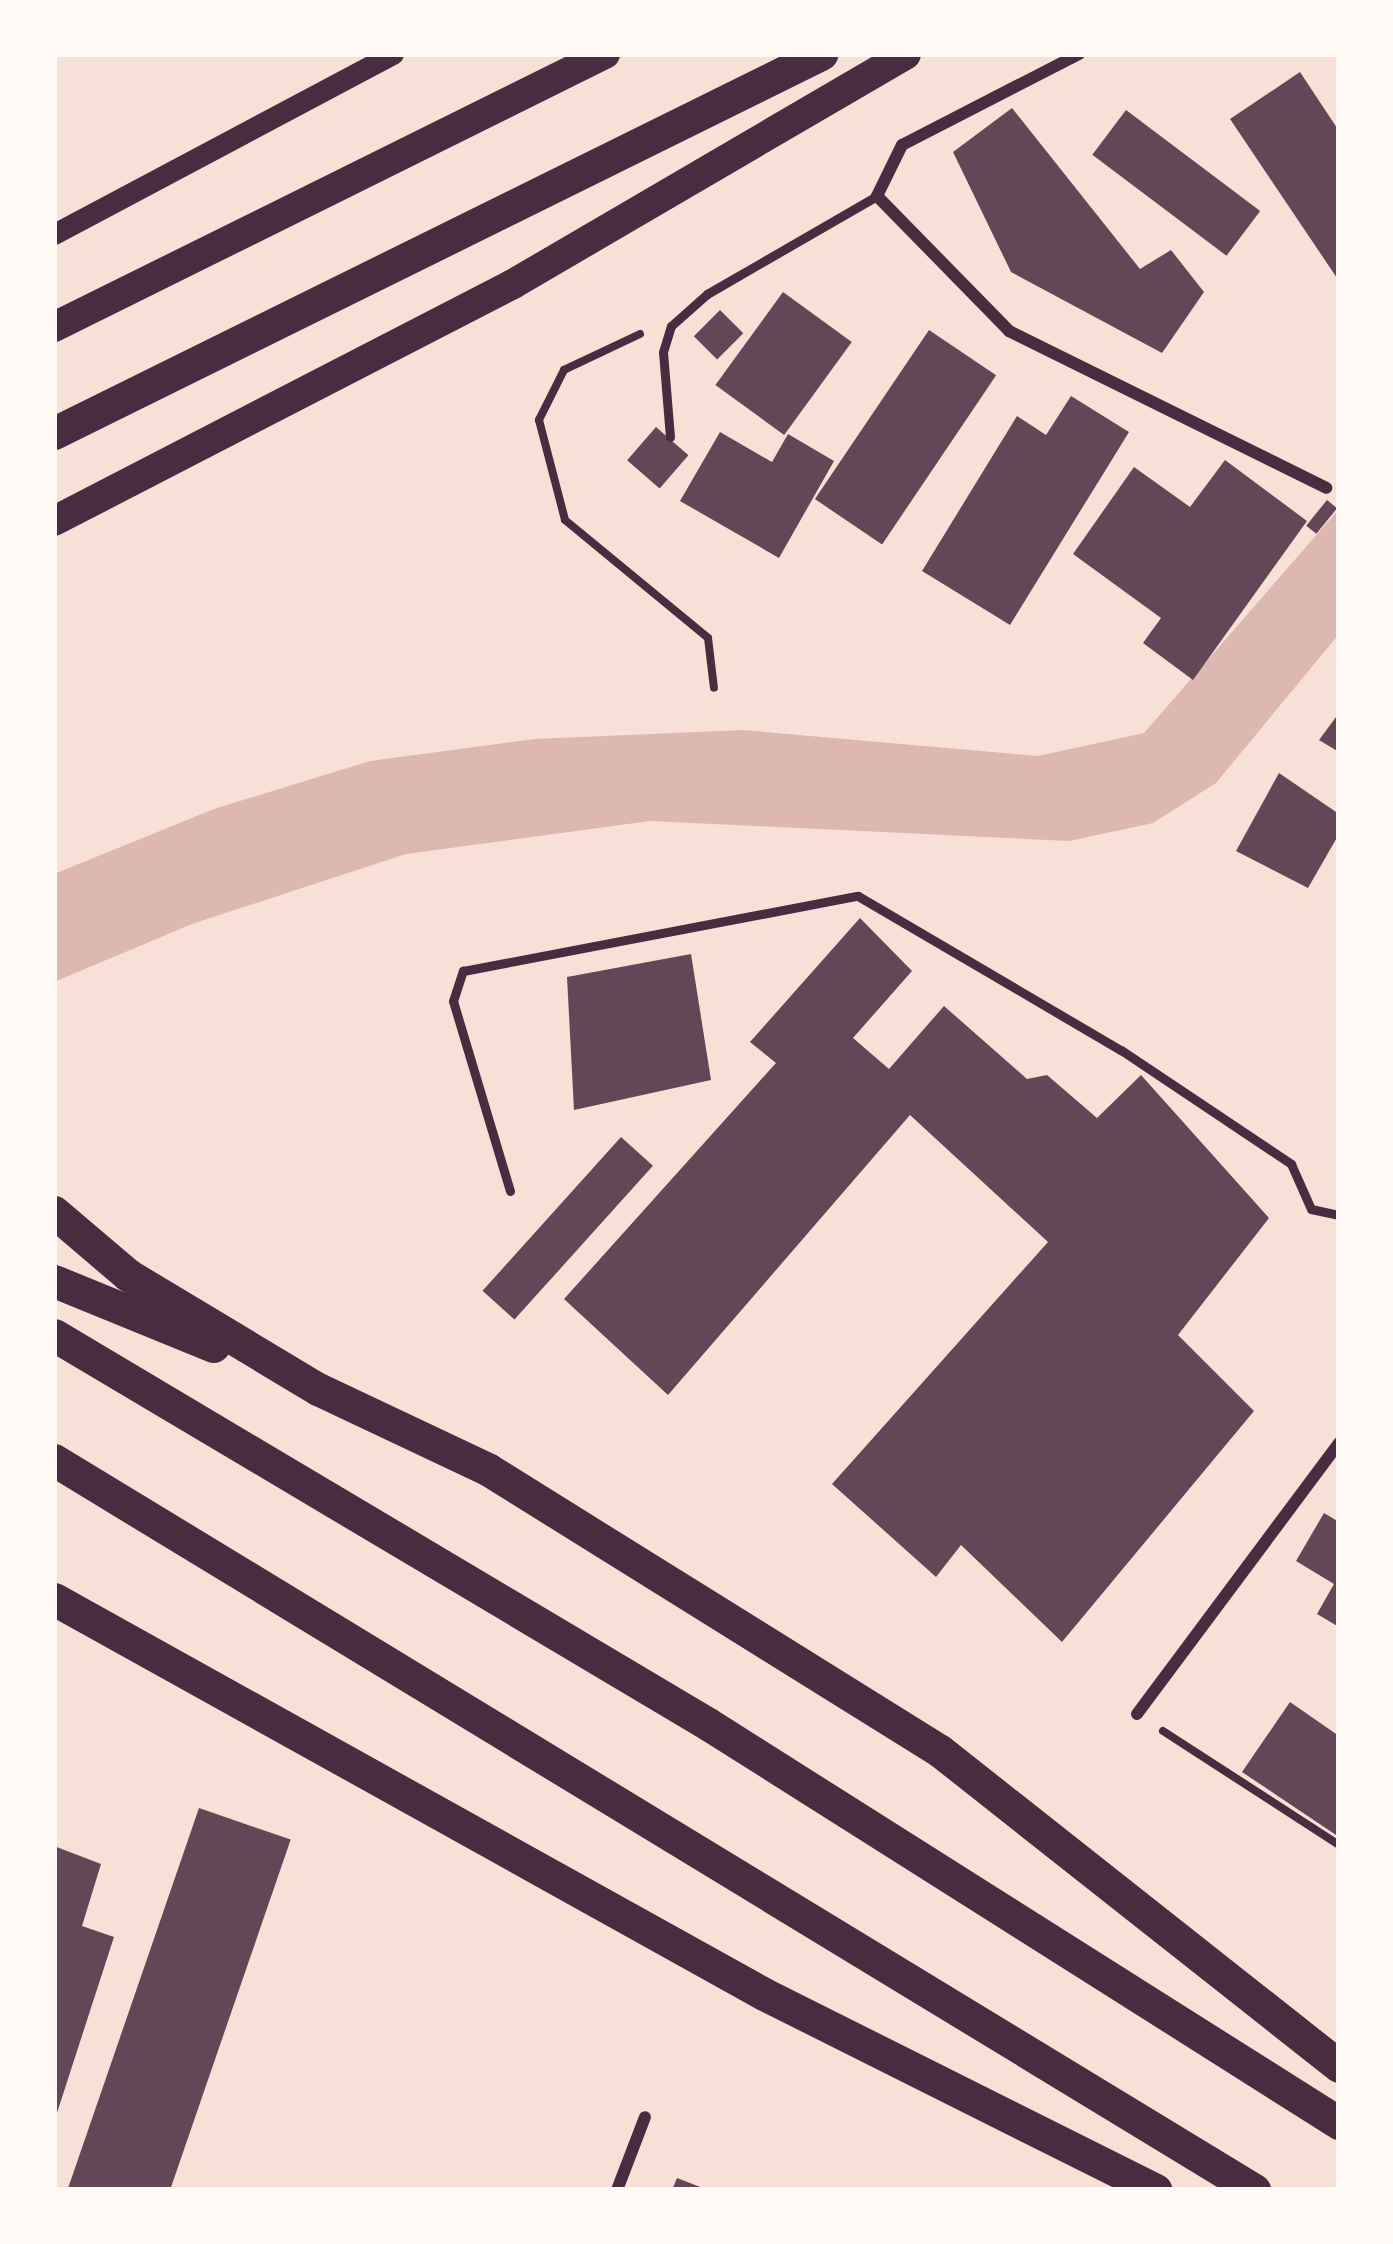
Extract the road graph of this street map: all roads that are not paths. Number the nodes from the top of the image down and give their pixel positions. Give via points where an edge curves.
1 (393, 54) edge
2 (605, 54) edge
3 (821, 54) edge
4 (906, 54) edge
5 (1079, 54) edge
6 (877, 196) junction
7 (54, 234) edge
8 (54, 327) edge
9 (54, 433) edge
10 (670, 437) dead end
11 (1326, 488) dead end
12 (54, 521) edge
13 (510, 1190) dead end
14 (54, 1212) edge
15 (1339, 1215) edge
16 (54, 1281) edge
17 (54, 1335) edge
18 (318, 1389) junction
19 (1339, 1443) edge
20 (54, 1460) edge
21 (54, 1599) edge
22 (1137, 1714) road end
23 (1339, 2066) edge
24 (646, 2117) dead end
25 (1339, 2123) edge
26 (617, 2190) edge
27 (1156, 2190) edge
28 (1254, 2190) edge

1 - 7 street
2 - 8 main road
3 - 9 highway
4 - 12 main road via 513,284
5 - 6 street via 902,145
6 - 10 lane via 707,294 671,326 662,352
6 - 11 street via 1009,331
13 - 15 lane via 453,1001 463,971 857,896 1121,1051 1291,1164 1311,1209
14 - 18 highway via 128,1274
16 - 18 highway
17 - 25 highway via 533,1620
18 - 23 highway via 489,1470 940,1751
19 - 22 street
20 - 28 highway
21 - 27 highway via 764,1994
24 - 26 street

